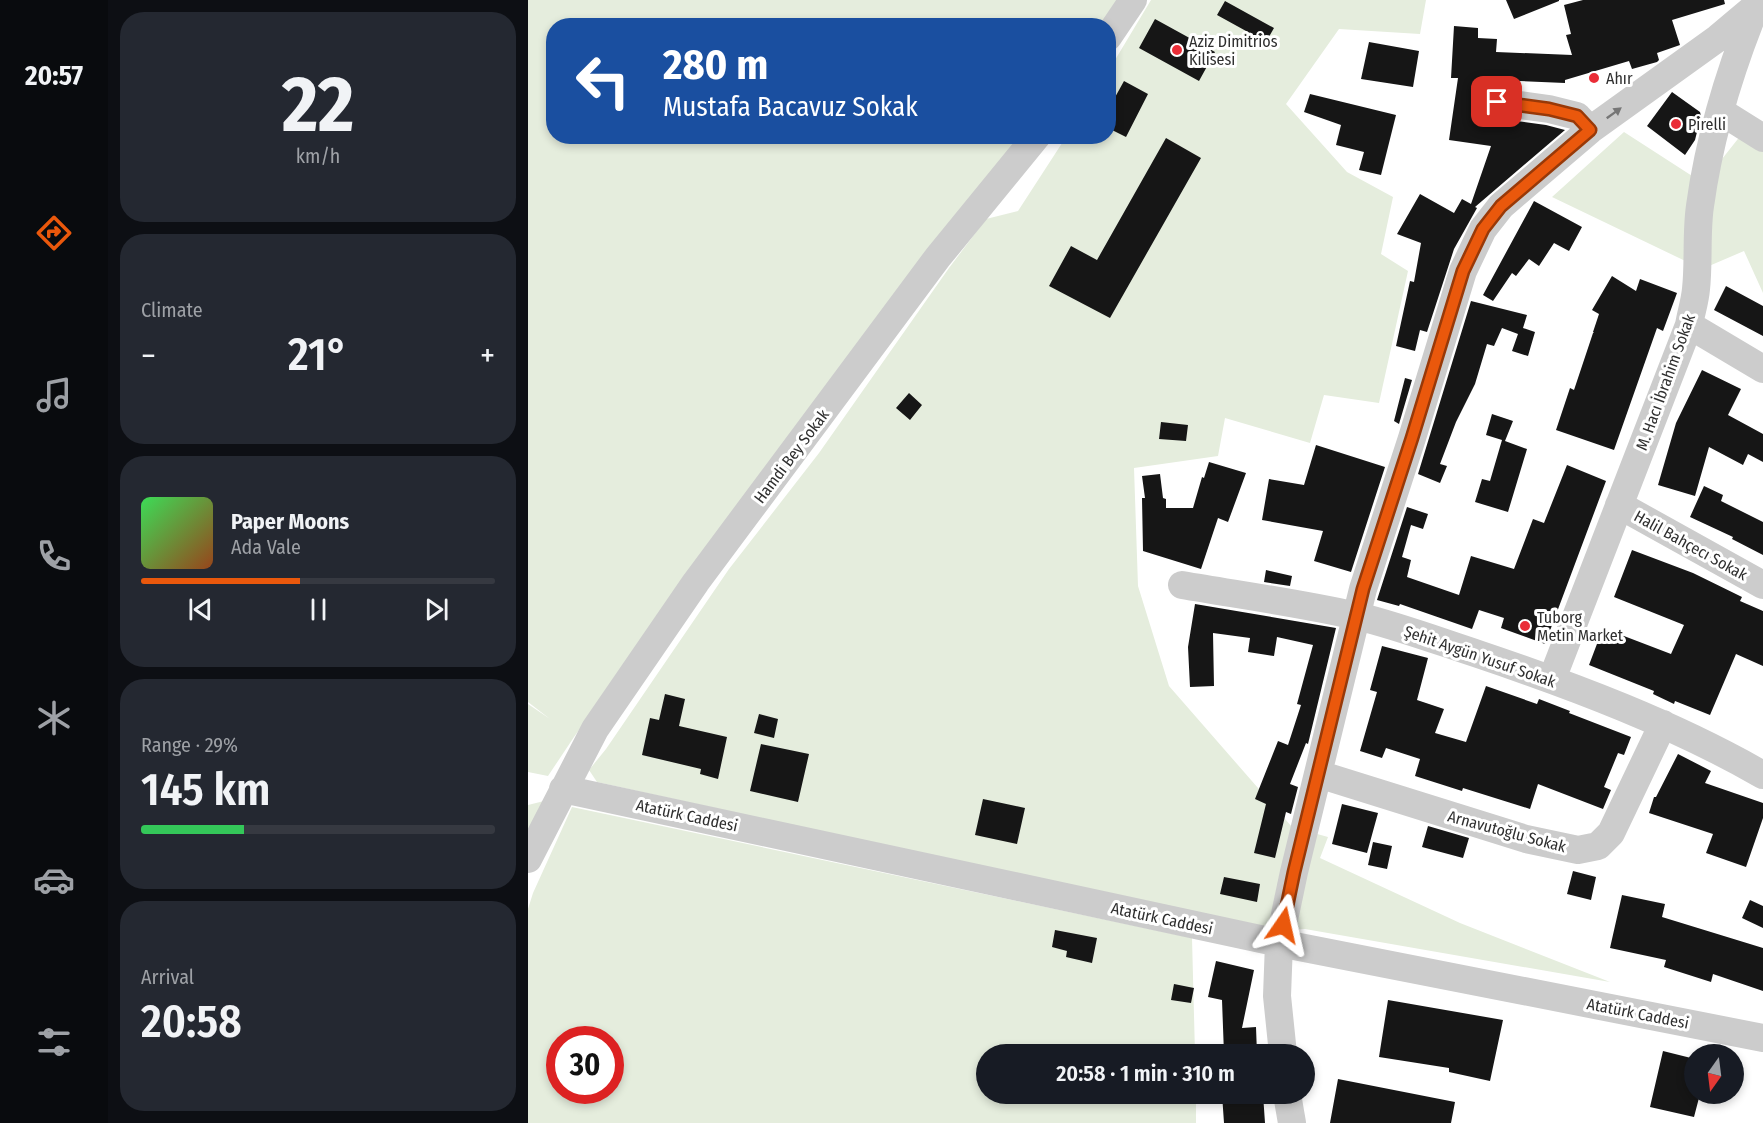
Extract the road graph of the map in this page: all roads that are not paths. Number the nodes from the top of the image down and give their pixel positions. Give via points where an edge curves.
1 (1133, 0) edge
2 (1758, 3) edge
3 (1116, 25) edge
4 (1674, 69) junction
5 (1733, 71) junction
6 (1497, 102) dead end
7 (1720, 111) junction
8 (1590, 130) junction
9 (1763, 138) edge
10 (1030, 144) edge
11 (1689, 325) junction
12 (1763, 369) edge
13 (1619, 505) junction
14 (1182, 585) dead end
15 (1763, 585) edge
16 (1357, 616) junction
17 (1552, 679) junction
18 (1663, 724) junction
19 (1318, 774) junction
20 (1763, 775) edge
21 (563, 789) junction
22 (528, 859) edge
23 (1279, 943) junction
24 (1763, 1038) edge
25 (1281, 1044) edge
26 (1289, 1104) edge
27 (1292, 1123) edge

1 - 3 street
2 - 4 street
2 - 5 street, M. Hacı İbrahim Sokak
4 - 5 street via 1701,66
8 -> 4 street
5 - 7 street, M. Hacı İbrahim Sokak
6 - 8 street via 1577,116
7 - 9 street
7 - 11 street, M. Hacı İbrahim Sokak via 1699,209 1696,290
8 - 16 street via 1501,206 1483,229 1463,271
10 - 21 street, Hamdi Bey Sokak via 938,257 696,582 595,729
11 - 12 street
11 - 13 street, M. Hacı İbrahim Sokak
13 - 15 street, Halil Bahçecı Sokak
13 - 17 street, M. Hacı İbrahim Sokak
14 - 16 street, Şehit Aygün Yusuf Sokak
16 - 17 street, Şehit Aygün Yusuf Sokak
16 - 19 street
17 - 18 street, Şehit Aygün Yusuf Sokak
18 - 19 street, Arnavutoğlu Sokak via 1611,833 1590,849 1526,839
18 - 20 street, Şehit Aygün Yusuf Sokak
19 - 23 street
21 - 22 street, Hamdi Bey Sokak
21 - 23 street, Atatürk Caddesi
23 - 24 street, Atatürk Caddesi
23 - 25 street via 1277,996
26 - 27 street

